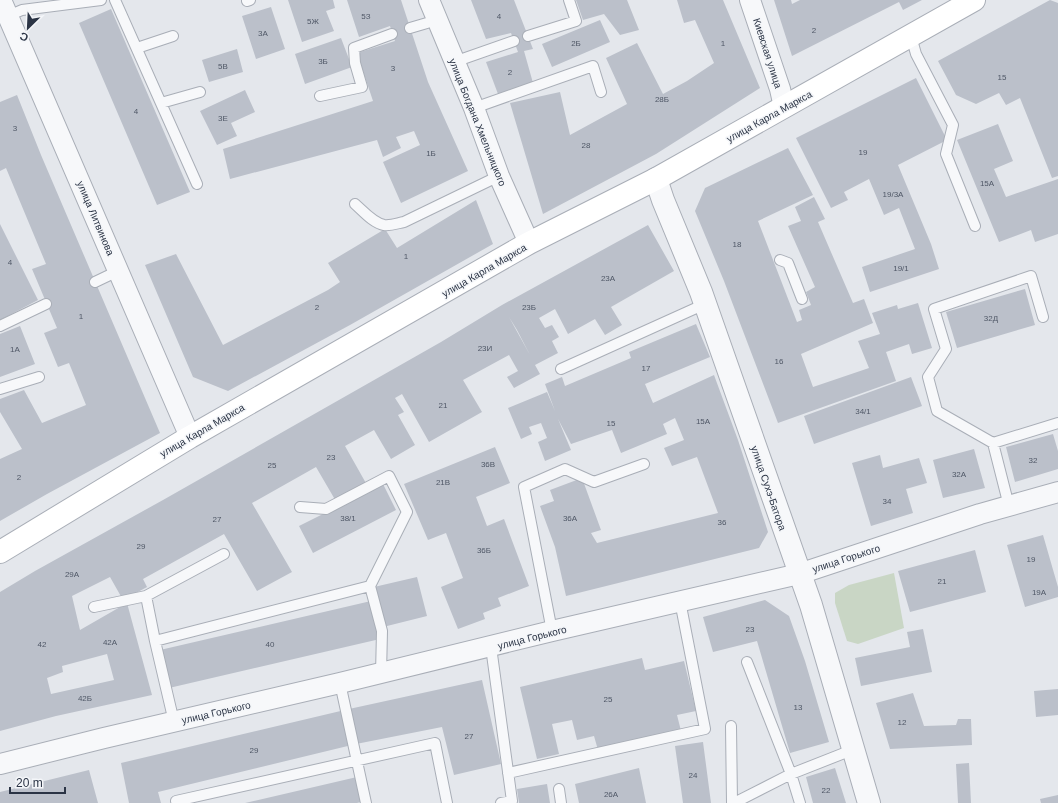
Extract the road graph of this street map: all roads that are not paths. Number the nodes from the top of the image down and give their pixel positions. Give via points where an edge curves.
1 (101, 0) edge
2 (115, 0) edge
3 (429, 0) edge
4 (569, 0) edge
5 (974, 0) edge
6 (752, 1) edge
7 (5, 8) edge
8 (427, 23) dead end
9 (410, 28) dead end
10 (392, 34) dead end
11 (173, 36) dead end
12 (528, 36) dead end
13 (911, 36) junction
14 (514, 41) dead end
15 (137, 48) junction
16 (454, 62) junction
17 (200, 92) dead end
18 (601, 92) dead end
19 (320, 96) dead end
20 (161, 103) junction
21 (784, 107) junction
22 (474, 108) junction
23 (499, 176) junction
24 (656, 179) junction
25 (197, 184) dead end
26 (355, 204) dead end
27 (975, 226) dead end
28 (530, 243) junction
29 (780, 260) dead end
30 (118, 271) junction
31 (95, 282) dead end
32 (705, 295) junction
33 (802, 299) dead end
34 (46, 304) dead end
35 (1043, 317) dead end
36 (0, 326) edge
37 (561, 369) dead end
38 (39, 377) dead end
39 (0, 389) edge
40 (1058, 424) edge
41 (190, 437) junction
42 (993, 444) junction
43 (644, 464) dead end
44 (1058, 492) edge
45 (1009, 506) junction
46 (300, 507) dead end
47 (0, 552) edge
48 (224, 554) dead end
49 (799, 574) junction
50 (370, 586) junction
51 (146, 596) junction
52 (680, 601) junction
53 (94, 607) dead end
54 (552, 631) junction
55 (154, 641) junction
56 (491, 647) junction
57 (747, 662) dead end
58 (381, 674) junction
59 (340, 683) junction
60 (174, 722) junction
61 (731, 726) dead end
62 (852, 750) junction
63 (356, 760) junction
64 (0, 764) edge
65 (508, 773) junction
66 (791, 774) junction
67 (559, 790) dead end
68 (176, 800) dead end
69 (366, 803) edge
70 (447, 803) edge
71 (501, 803) edge
72 (561, 803) edge
73 (733, 803) edge
74 (800, 803) edge
75 (868, 803) edge

1 - 7 lane via 22,10
2 - 15 lane
3 - 16 street, улица Богдана Хмельницкого
4 - 12 lane via 576,21
5 - 13 main road, улица Карла Маркса
6 - 21 street, Киевская улица
7 - 30 street, улица Литвинова
8 - 9 lane
10 - 19 lane via 354,48 355,63 362,87
11 - 15 lane
13 - 21 main road, улица Карла Маркса
13 - 27 lane via 916,54 953,125 946,154
14 - 16 lane
15 - 20 lane
16 - 22 street, улица Богдана Хмельницкого
17 - 20 lane
18 - 22 lane via 593,66
20 - 25 lane
21 - 24 main road, улица Карла Маркса
22 - 23 street, улица Богдана Хмельницкого
23 - 26 lane via 404,222 391,225 383,225 369,217
23 - 28 street, улица Богдана Хмельницкого
24 - 28 main road, улица Карла Маркса
24 - 32 street, улица Сухэ-Батора
28 - 41 main road, улица Карла Маркса
29 - 33 lane via 788,263
30 - 31 lane
30 - 41 street, улица Литвинова
32 - 37 lane
32 - 49 street, улица Сухэ-Батора
34 - 36 lane
35 - 42 lane via 1030,276 934,310 946,349 928,377 937,411
38 - 39 lane
40 - 42 lane
41 - 47 main road, улица Карла Маркса
42 - 45 lane
43 - 54 lane via 594,482 565,469 524,487
44 - 45 street, улица Горького
45 - 49 street, улица Горького
46 - 50 lane via 326,509 389,476 407,512
48 - 51 lane
49 - 52 street, улица Горького
49 - 62 street, улица Сухэ-Батора via 811,605
50 - 55 lane
50 - 58 lane via 382,631
51 - 53 lane
51 - 55 lane
52 - 54 street, улица Горького
52 - 65 lane via 705,729
54 - 56 street, улица Горького
55 - 60 lane
56 - 58 street, улица Горького
56 - 65 lane
57 - 66 lane
58 - 59 street, улица Горького
59 - 60 street, улица Горького
59 - 63 lane
60 - 64 street, улица Горького
61 - 73 lane
62 - 66 lane
62 - 75 street, улица Сухэ-Батора
63 - 68 lane
63 - 69 lane
63 - 70 lane via 435,744
65 - 71 lane via 512,801
66 - 73 lane
66 - 74 lane
67 - 72 lane

